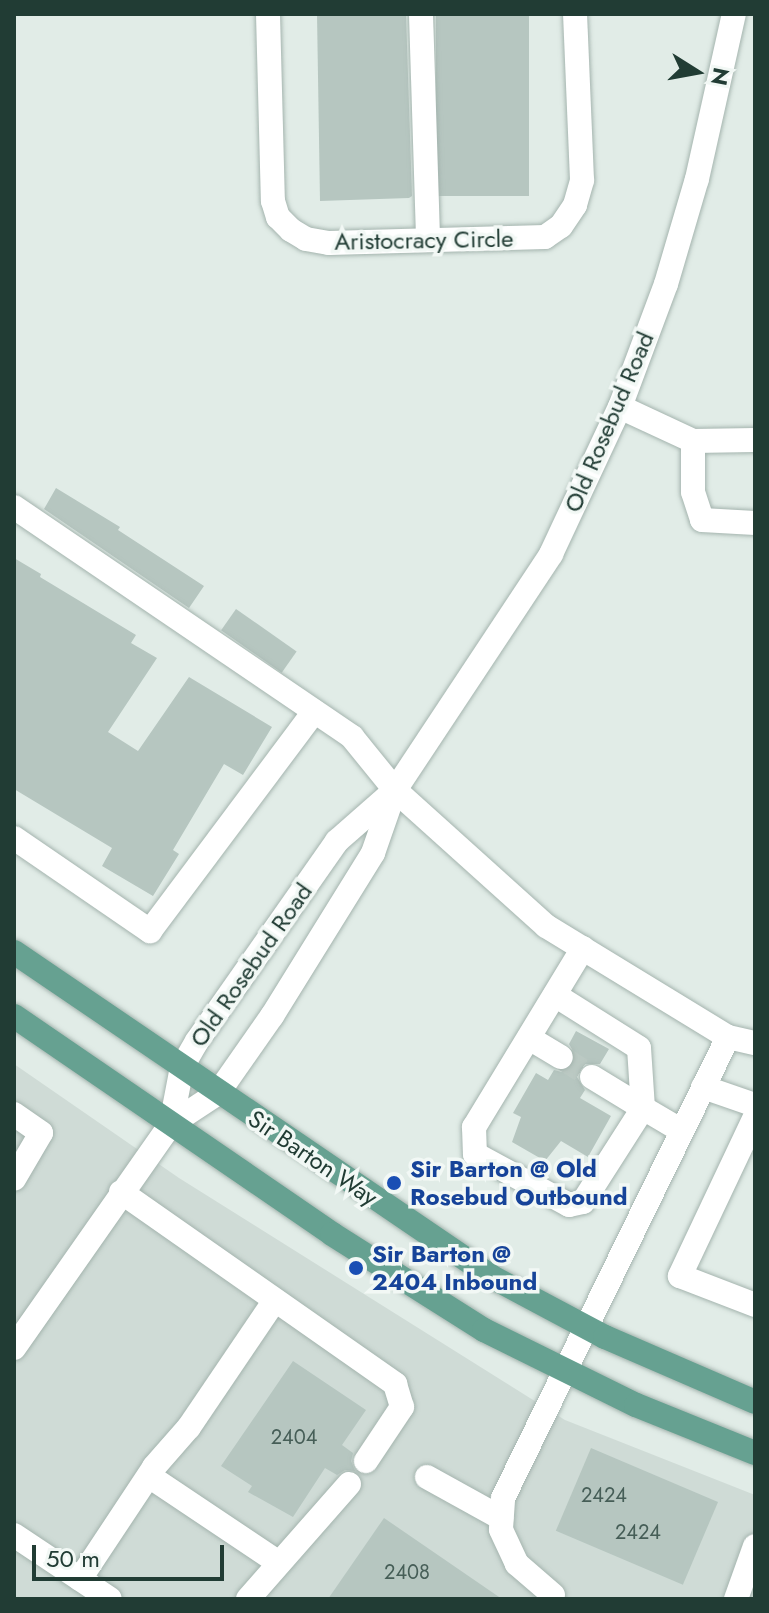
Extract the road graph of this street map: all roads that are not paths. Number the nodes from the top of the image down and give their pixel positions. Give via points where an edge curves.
1 (268, 14) edge
2 (421, 14) edge
3 (575, 14) edge
4 (741, 16) edge
5 (428, 240) junction
6 (620, 407) junction
7 (755, 440) edge
8 (693, 441) junction
9 (14, 507) edge
10 (755, 523) edge
11 (314, 712) junction
12 (395, 790) junction
13 (14, 838) edge
14 (583, 948) junction
15 (14, 952) edge
16 (555, 995) junction
17 (14, 1016) edge
18 (728, 1037) junction
19 (529, 1038) junction
20 (755, 1043) edge
21 (561, 1057) tunnel mouth
22 (182, 1067) junction
23 (592, 1077) tunnel mouth
24 (703, 1087) junction
25 (218, 1093) junction
26 (755, 1105) edge
27 (643, 1108) junction
28 (14, 1114) edge
29 (755, 1117) edge
30 (171, 1124) junction
31 (682, 1131) junction
32 (14, 1179) edge
33 (121, 1192) junction
34 (275, 1300) junction
35 (755, 1305) edge
36 (24, 1314) edge
37 (586, 1327) junction
38 (14, 1348) edge
39 (564, 1370) junction
40 (755, 1402) edge
41 (755, 1453) edge
42 (366, 1461) dead end
43 (149, 1476) junction
44 (427, 1477) dead end
45 (349, 1484) dead end
46 (501, 1518) junction
47 (14, 1535) edge
48 (755, 1546) edge
49 (279, 1563) junction
50 (80, 1579) junction
51 (556, 1598) edge
52 (110, 1599) edge
53 (248, 1599) edge
54 (736, 1599) edge

1 - 5 street, Aristocracy Circle via 273,201 278,217 298,234 329,243
2 - 5 street
3 - 5 street, Aristocracy Circle via 582,168 575,205 561,226 545,237
4 - 6 street, Old Rosebud Road via 666,284
6 - 8 street
6 - 12 street, Old Rosebud Road via 551,554
7 - 8 street
8 - 10 street via 693,492 702,520
9 - 11 street
11 - 12 street via 352,737
11 - 13 street via 150,931
12 - 14 street via 546,926
12 - 22 street, Old Rosebud Road via 337,841
12 - 25 street, Old Rosebud Road via 373,853 314,952
14 - 16 street
14 - 18 street
15 - 22 main road, Sir Barton Way
16 - 19 street
16 - 27 street via 639,1048
17 - 30 main road
18 - 20 street
18 - 24 street
19 - 21 street
19 - 27 street via 474,1127 475,1154 569,1205 583,1202
22 - 25 main road, Sir Barton Way
22 - 30 street, Old Rosebud Road
23 - 27 street
24 - 26 street
24 - 31 street
25 - 30 street, Old Rosebud Road
25 - 37 main road, Sir Barton Way via 492,1277
27 - 31 street
28 - 32 street via 41,1133
29 - 35 street via 680,1276
30 - 33 street, Old Rosebud Road
30 - 39 main road via 484,1330
31 - 37 street
33 - 34 street
33 - 36 street, Old Rosebud Road
34 - 42 street via 395,1384 402,1407
34 - 43 street via 189,1427
36 - 38 street, Old Rosebud Road
37 - 39 street
37 - 40 main road, Sir Barton Way
39 - 41 main road
39 - 46 street via 503,1498
43 - 49 street
43 - 50 street
44 - 46 street
45 - 49 street
46 - 51 street via 517,1564
47 - 50 street
48 - 54 street
49 - 53 street
50 - 52 street

